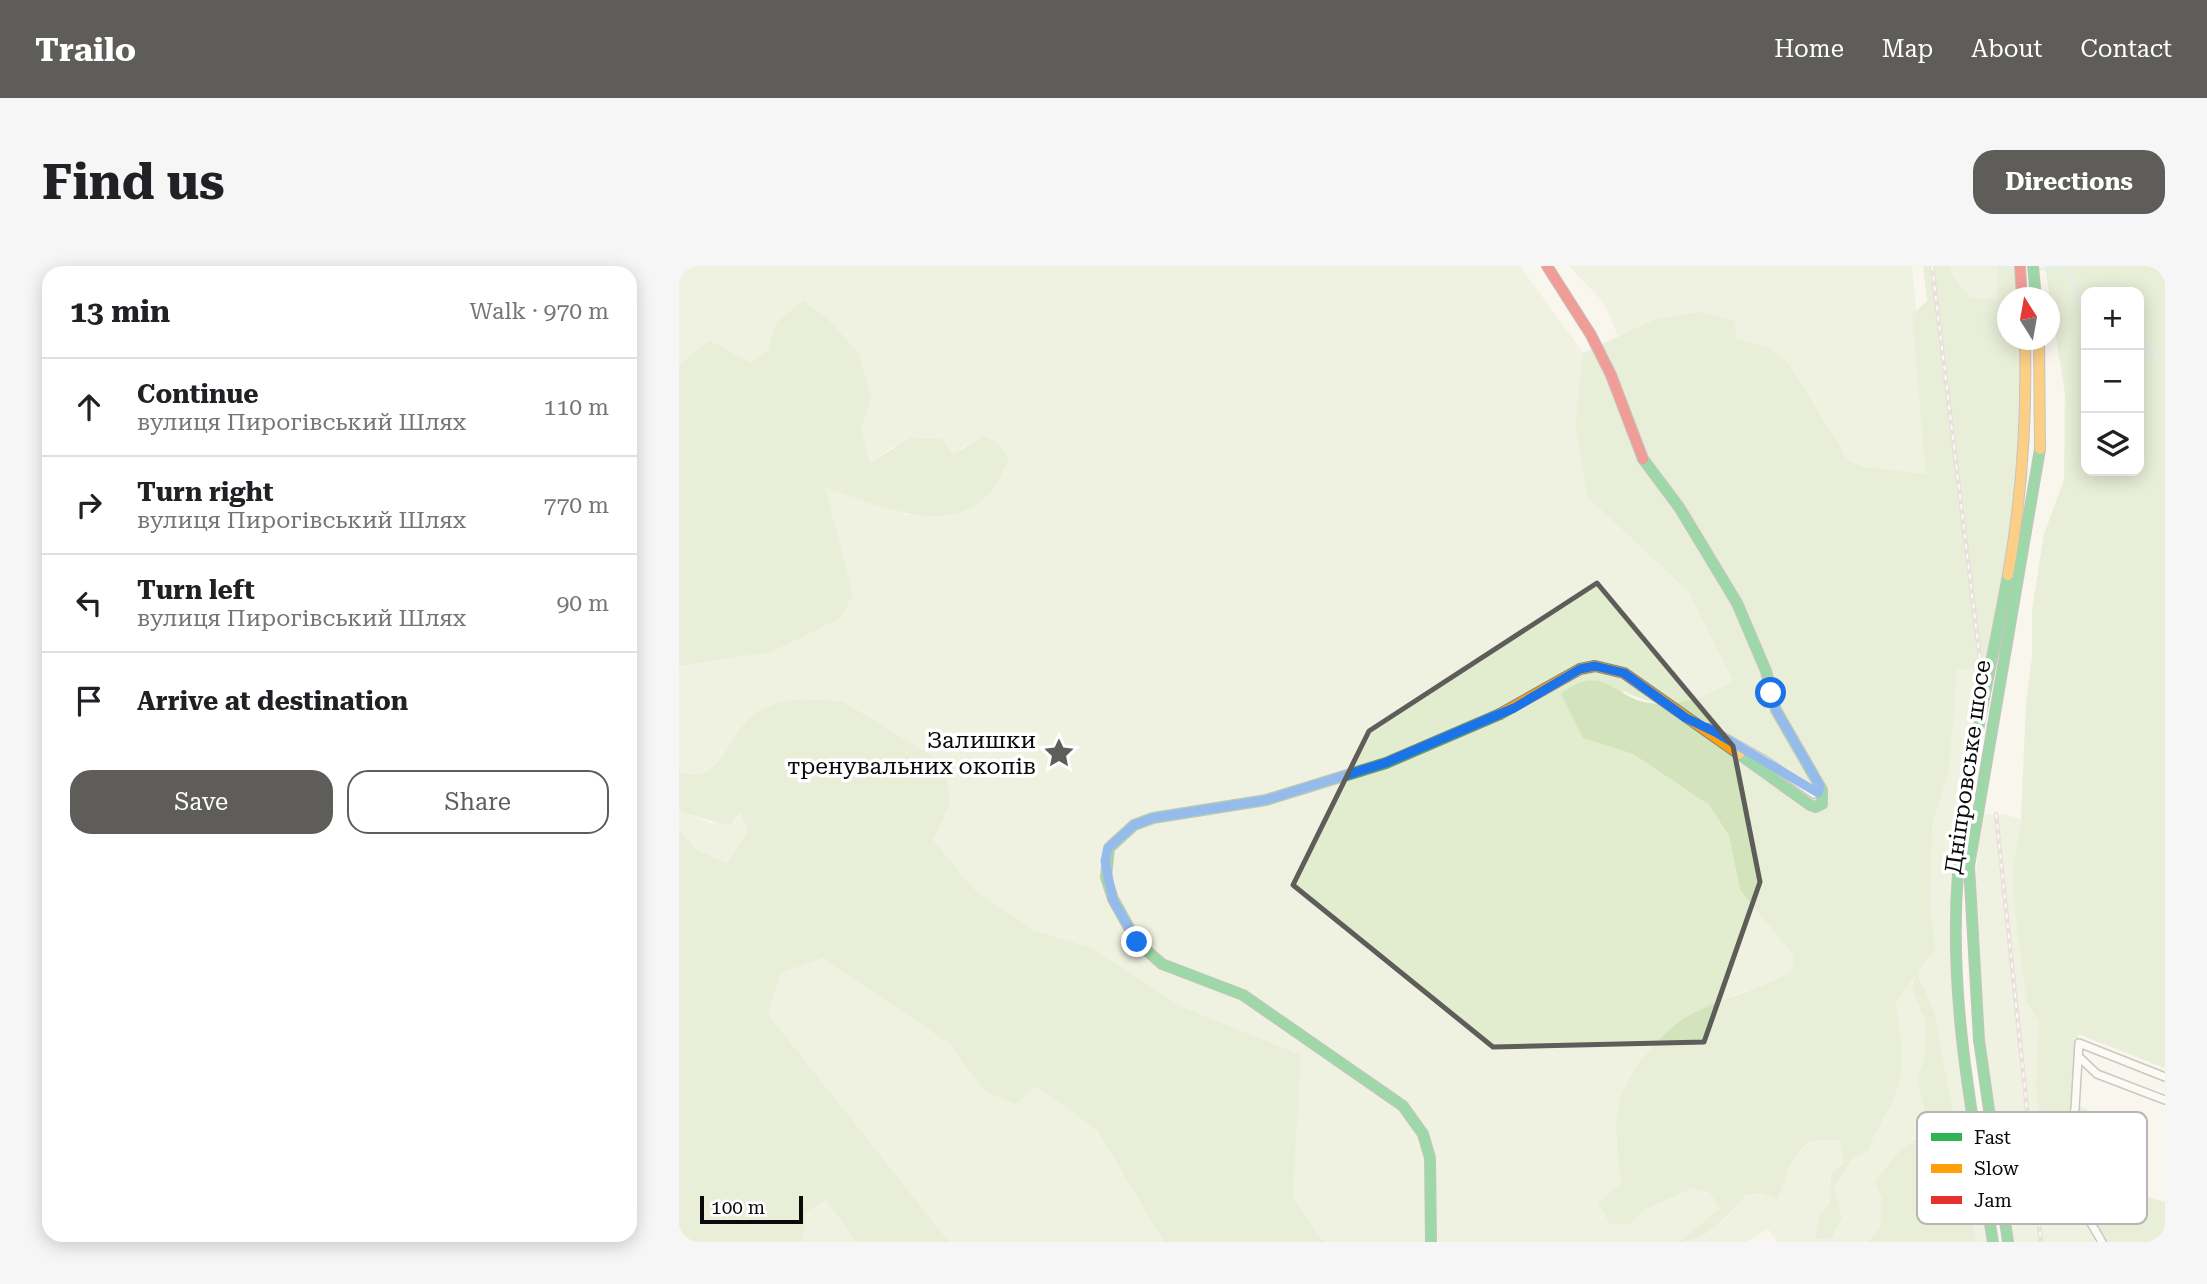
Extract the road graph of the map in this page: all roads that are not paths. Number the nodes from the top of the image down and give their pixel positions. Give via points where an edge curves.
1 (1547, 266) edge
2 (2020, 266) edge
3 (2033, 266) edge
4 (2021, 287) edge
5 (2035, 287) edge
6 (2025, 350) edge
7 (2039, 350) edge
8 (1686, 718) junction
9 (1820, 786) junction
10 (2079, 1057) junction
11 (2165, 1077) edge
12 (2165, 1100) edge
13 (1971, 1112) edge
14 (1989, 1112) edge
15 (2074, 1112) edge
16 (1990, 1224) edge
17 (2005, 1224) edge
18 (2091, 1224) edge
19 (1431, 1242) edge
20 (1993, 1242) edge
21 (2008, 1242) edge
22 (2102, 1242) edge

1 - 9 street via 1611,375 1641,457 1679,507 1737,603 1766,671 1776,710
2 - 4 street
3 - 5 street
6 - 13 street, Дніпровське шосе via 2022,489 1977,733 1958,875 1956,947
7 - 14 street, Дніпровське шосе via 2041,444 1969,866 1979,1040
8 - 9 street via 1765,760 1814,794
8 - 9 street via 1810,805 1822,804
8 - 19 street via 1624,673 1595,666 1580,669 1514,708 1385,763 1266,800 1153,818 1134,825 1108,848 1106,877 1113,900 1137,942 1162,964 1243,995 1403,1106 1423,1135 1430,1158
10 - 11 street via 2078,1043
10 - 12 street via 2097,1074
10 - 15 street
16 - 20 street, Дніпровське шосе
17 - 21 street, Дніпровське шосе
18 - 22 street

